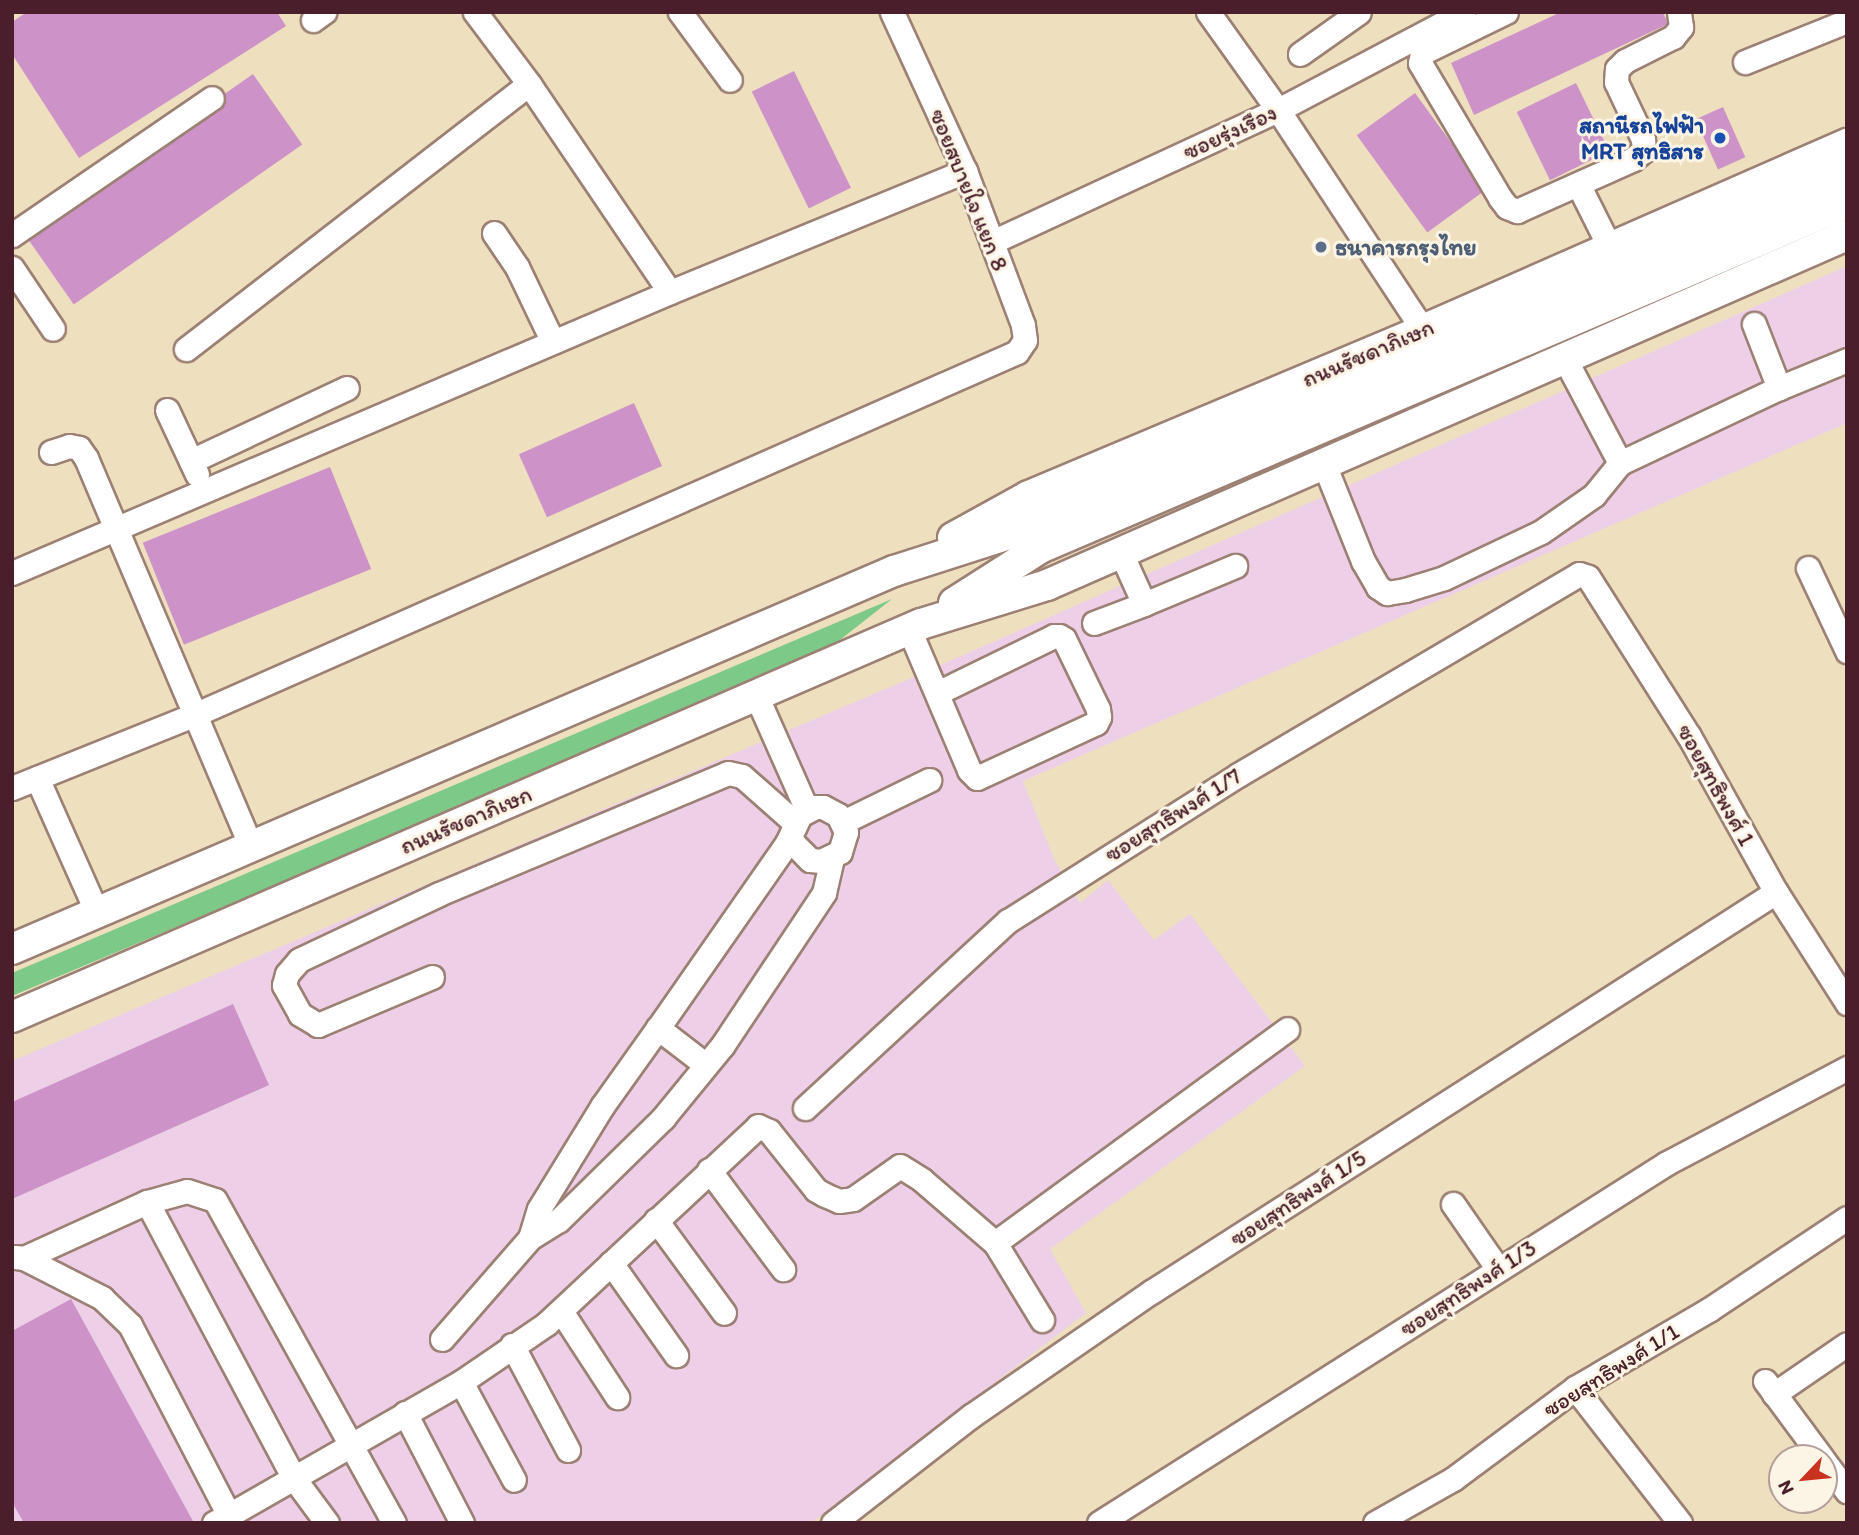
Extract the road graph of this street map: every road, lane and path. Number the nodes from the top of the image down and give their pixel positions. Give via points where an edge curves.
1 (475, 12) edge
2 (680, 12) edge
3 (892, 12) edge
4 (1208, 12) edge
5 (1359, 12) edge
6 (1506, 12) edge
7 (1679, 12) edge
8 (1451, 15) edge
9 (1847, 21) edge
10 (1300, 54) dead end
11 (1745, 62) dead end
12 (730, 80) dead end
13 (529, 84) junction
14 (212, 98) dead end
15 (1278, 110) junction
16 (1847, 144) edge
17 (965, 171) junction
18 (1847, 175) edge
19 (1578, 184) junction
20 (1847, 203) edge
21 (494, 233) dead end
22 (12, 235) edge
23 (1847, 235) edge
24 (992, 242) junction
25 (1610, 248) junction
26 (12, 268) edge
27 (670, 292) junction
28 (1754, 324) dead end
29 (53, 329) dead end
30 (1423, 330) junction
31 (553, 342) junction
32 (186, 349) dead end
33 (1565, 359) junction
34 (1847, 360) edge
35 (347, 388) dead end
36 (1779, 388) junction
37 (167, 410) dead end
38 (51, 453) dead end
39 (191, 461) junction
40 (1620, 463) junction
41 (1324, 464) junction
42 (205, 491) junction
43 (114, 529) junction
44 (1121, 553) junction
45 (1235, 566) dead end
46 (1808, 568) dead end
47 (894, 571) junction
48 (12, 573) edge
49 (1579, 575) joint
50 (1144, 604) junction
51 (1094, 623) dead end
52 (915, 626) junction
53 (1847, 651) edge
54 (937, 693) junction
55 (756, 695) junction
56 (194, 715) junction
57 (37, 778) junction
58 (929, 780) dead end
59 (12, 788) edge
60 (843, 822) junction
61 (796, 825) junction
62 (251, 847) junction
63 (832, 858) junction
64 (1776, 892) junction
65 (97, 913) junction
66 (13, 946) edge
67 (432, 977) dead end
68 (1847, 1003) edge
69 (12, 1017) edge
70 (658, 1028) junction
71 (1287, 1029) dead end
72 (706, 1065) junction
73 (1847, 1068) edge
74 (805, 1108) dead end
75 (709, 1170) junction
76 (147, 1202) junction
77 (1453, 1204) dead end
78 (1847, 1218) edge
79 (656, 1220) junction
80 (530, 1238) junction
81 (995, 1243) junction
82 (18, 1257) edge
83 (611, 1264) junction
84 (783, 1269) dead end
85 (1498, 1269) junction
86 (561, 1311) junction
87 (724, 1313) dead end
88 (1042, 1320) dead end
89 (442, 1339) dead end
90 (1847, 1344) edge
91 (512, 1345) junction
92 (676, 1355) dead end
93 (461, 1382) junction
94 (1575, 1388) junction
95 (617, 1397) dead end
96 (405, 1413) junction
97 (352, 1444) junction
98 (1812, 1444) edge
99 (568, 1450) dead end
100 (293, 1476) junction
101 (514, 1480) dead end
102 (235, 1516) edge
103 (327, 1523) edge
104 (394, 1523) edge
105 (462, 1523) edge
106 (833, 1523) edge
107 (1099, 1523) edge
108 (1375, 1523) edge
109 (1680, 1523) edge

1 - 13 street
2 - 12 street
3 - 17 street, ซอยสบายใจ แยก 8
4 - 15 street
5 - 10 street
6 - 19 street via 1422,53 1423,70 1507,207 1517,211
7 - 19 street via 1681,27 1673,37 1617,69 1616,82 1644,150
8 - 15 street, ซอยรุ่งเรือง
9 - 11 street
13 - 27 street
13 - 32 street
14 - 22 street
15 - 24 street, ซอยรุ่งเรือง
15 - 30 street
16 - 25 main road, ถนนรัชดาภิเษก
17 - 24 street, ซอยสบายใจ แยก 8
17 - 27 street
18 - 47 main road, ถนนรัชดาภิเษก via 1031,527
19 - 25 street
20 - 52 main road, ถนนรัชดาภิเษก via 1040,548
21 - 31 street via 517,268
23 - 33 main road, ถนนรัชดาภิเษก
24 - 56 street, ซอยสบายใจ แยก 8 via 1023,325 1025,340 1017,352
25 - 30 main road, ถนนรัชดาภิเษก
26 - 29 street
27 - 31 street
28 - 36 street
30 - 47 main road, ถนนรัชดาภิเษก via 1029,496
31 - 42 street
33 - 40 street
33 - 41 main road, ถนนรัชดาภิเษก
34 - 36 street
35 - 39 street
36 - 40 street
37 - 39 street
38 - 43 street via 69,446 79,448
39 - 42 street
40 - 41 street via 1594,495 1541,532 1444,578 1387,593 1378,587 1363,561
41 - 44 main road, ถนนรัชดาภิเษก
42 - 43 street
43 - 48 street
43 - 56 street
44 - 50 street
44 - 52 main road, ถนนรัชดาภิเษก via 1047,585
45 - 50 street
46 - 53 street
47 - 62 main road, ถนนรัชดาภิเษก
49 - 64 street, ซอยสุทธิพงศ์ 1 via 1588,577 1689,736
49 - 74 street, ซอยสุทธิพงศ์ 1/7 via 1238,775 1009,920
50 - 51 street
52 - 54 street
52 - 55 main road, ถนนรัชดาภิเษก
54 - 54 street via 1059,636 1099,717 1096,723 977,778 969,771
55 - 61 street
55 - 69 main road, ถนนรัชดาภิเษก
56 - 57 street
56 - 62 street
57 - 59 street
57 - 65 street
58 - 60 street
60 - 61 street via 823,807
60 - 63 street via 845,842
61 - 63 street via 794,844 810,860
61 - 67 street via 742,776 729,773 439,894 334,944 299,961 286,974 284,985 300,1014 318,1025
61 - 70 street
62 - 65 main road, ถนนรัชดาภิเษก
63 - 72 street via 824,892
64 - 68 street, ซอยสุทธิพงศ์ 1
64 - 106 street, ซอยสุทธิพงศ์ 1/5 via 1151,1292 971,1416
65 - 66 main road, ถนนรัชดาภิเษก
70 - 72 street
70 - 80 street via 603,1105 539,1209
71 - 81 street
72 - 80 street via 663,1118 559,1220
73 - 85 street, ซอยสุทธิพงศ์ 1/3 via 1667,1163
75 - 79 street
75 - 81 street via 758,1126 764,1127 825,1195 839,1201 853,1199 900,1166
75 - 84 street
76 - 82 street
76 - 97 street via 187,1191 215,1200
76 - 100 street
77 - 85 street
78 - 94 street, ซอยสุทธิพงศ์ 1/1 via 1710,1309
79 - 83 street
79 - 87 street
80 - 89 street
81 - 88 street
82 - 102 street via 102,1298 130,1325
83 - 86 street
83 - 92 street
85 - 107 street, ซอยสุทธิพงศ์ 1/3
86 - 91 street
86 - 95 street
90 - 98 street via 1769,1388
91 - 93 street
91 - 99 street
93 - 96 street
93 - 101 street
94 - 108 street, ซอยสุทธิพงศ์ 1/1 via 1453,1479
94 - 109 street
96 - 97 street
96 - 105 street
97 - 100 street
97 - 104 street
100 - 102 street
100 - 103 street

